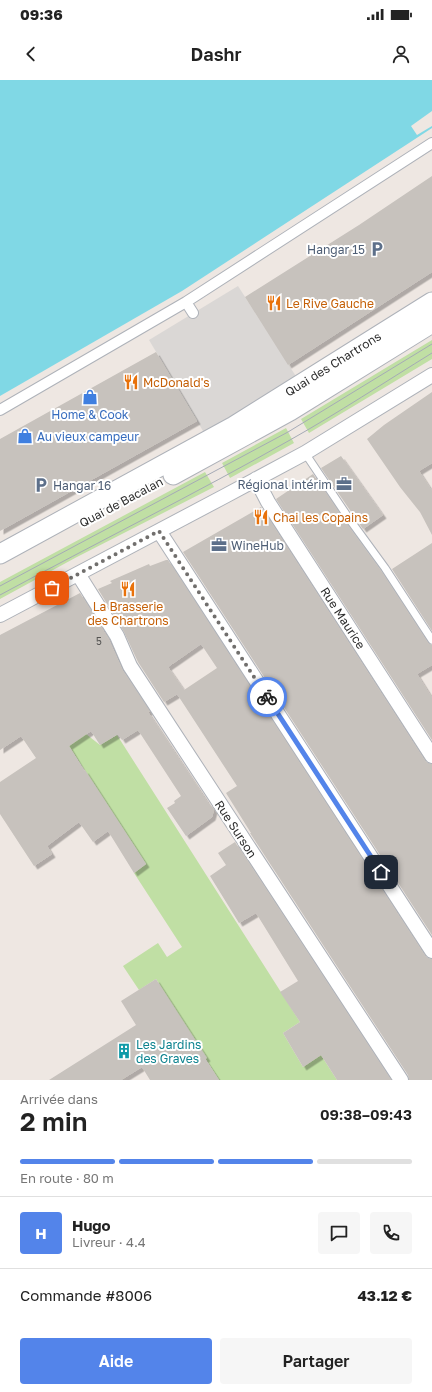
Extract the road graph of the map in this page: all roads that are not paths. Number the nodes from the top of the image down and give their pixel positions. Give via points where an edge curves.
1 (432, 143) edge
2 (186, 302) junction
3 (432, 302) edge
4 (193, 313) dead end
5 (432, 322) edge
6 (432, 375) edge
7 (0, 410) edge
8 (238, 432) junction
9 (305, 453) junction
10 (256, 479) junction
11 (159, 531) junction
12 (0, 554) edge
13 (0, 566) edge
14 (78, 574) junction
15 (0, 615) edge
16 (432, 640) edge
17 (432, 756) edge
18 (432, 951) edge
19 (401, 1080) edge

1 - 2 street
2 - 4 street
2 - 7 street
3 - 8 main road, Quai des Chartrons
5 - 8 main road, Quai des Chartrons via 290,411
6 - 9 street
8 - 12 main road, Quai de Bacalan
8 - 13 main road, Quai de Bacalan
9 - 10 street
9 - 16 lane
10 - 11 street
10 - 17 street, Rue Maurice via 268,502
11 - 14 street
11 - 18 street
14 - 15 street
14 - 19 street, Rue Surson via 117,636 130,666

